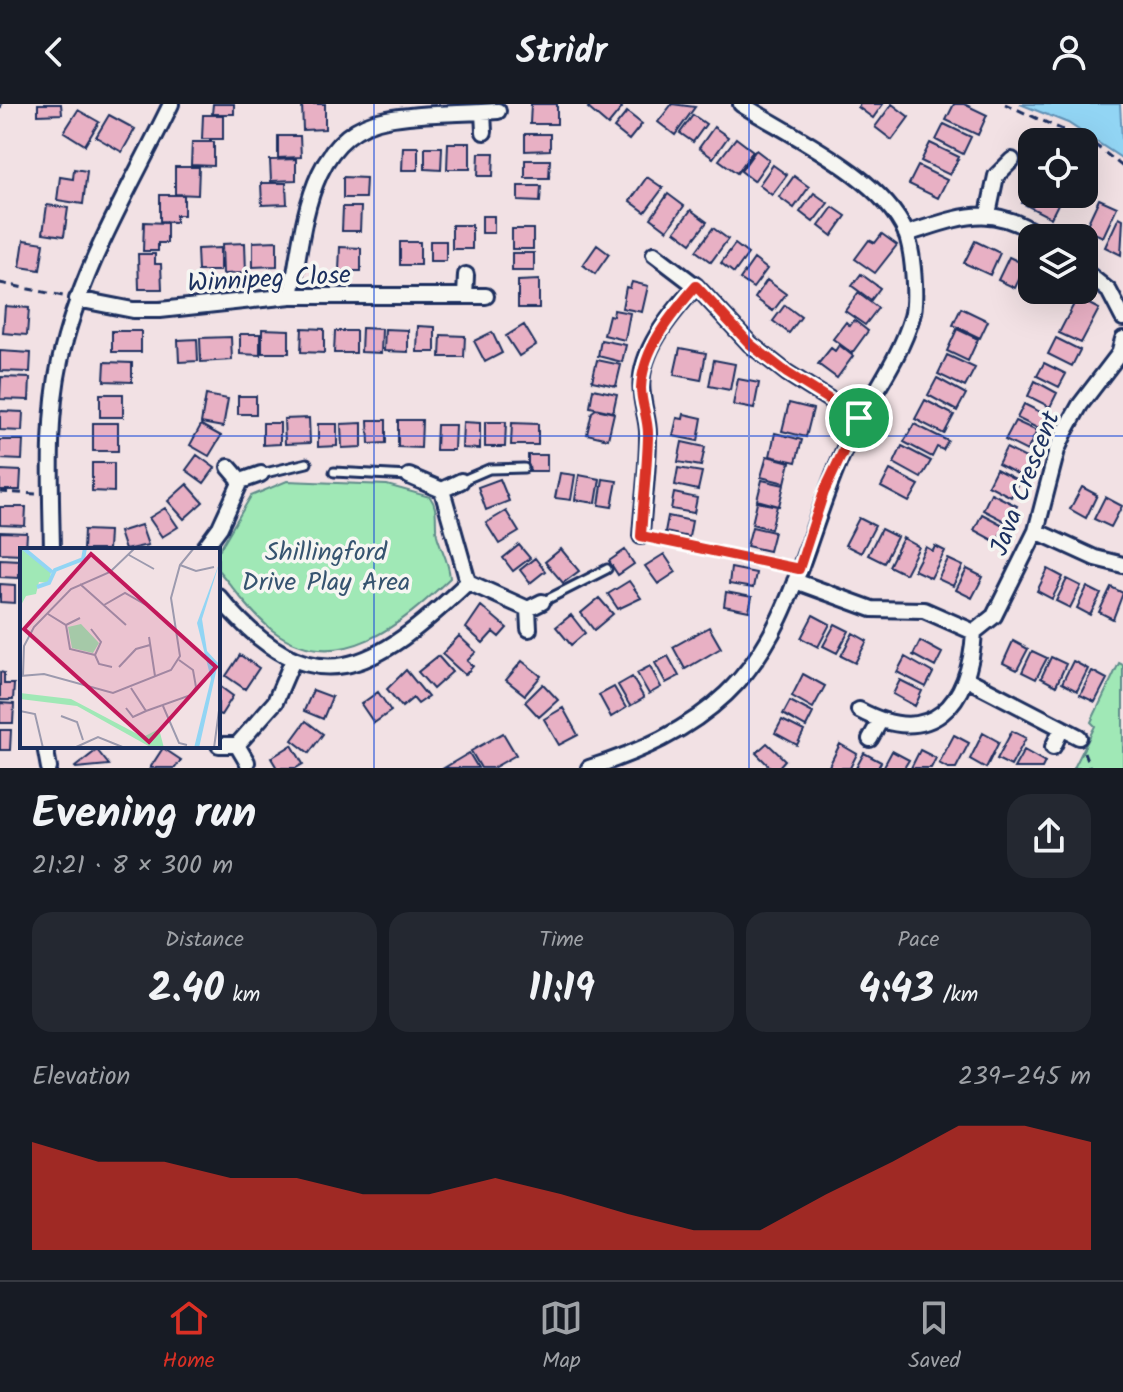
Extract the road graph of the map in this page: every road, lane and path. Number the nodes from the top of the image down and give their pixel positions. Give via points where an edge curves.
1 (171, 104) edge
2 (741, 104) edge
3 (1005, 104) edge
4 (484, 132) dead end
5 (1012, 160) dead end
6 (1123, 167) edge
7 (988, 214) junction
8 (1023, 224) edge
9 (906, 234) junction
10 (654, 254) dead end
11 (466, 275) dead end
12 (1098, 282) edge
13 (0, 283) edge
14 (696, 286) junction
15 (291, 296) junction
16 (465, 296) junction
17 (486, 296) dead end
18 (77, 299) junction
19 (1123, 318) edge
20 (1122, 350) edge
21 (859, 418) junction
22 (307, 463) dead end
23 (229, 467) dead end
24 (524, 468) dead end
25 (334, 472) dead end
26 (261, 474) joint
27 (409, 476) joint
28 (241, 481) junction
29 (461, 481) joint
30 (442, 490) junction
31 (0, 492) edge
32 (51, 495) junction
33 (1036, 531) junction
34 (641, 536) joint
35 (52, 548) edge
36 (204, 548) edge
37 (1123, 565) edge
38 (607, 569) dead end
39 (797, 575) junction
40 (468, 582) junction
41 (220, 598) edge
42 (542, 602) joint
43 (528, 609) junction
44 (529, 629) dead end
45 (974, 632) junction
46 (293, 660) junction
47 (967, 679) junction
48 (859, 710) dead end
49 (880, 721) junction
50 (1062, 728) junction
51 (1079, 737) dead end
52 (870, 739) dead end
53 (220, 745) edge
54 (237, 745) junction
55 (1053, 747) dead end
56 (45, 748) edge
57 (247, 762) dead end
58 (49, 768) edge
59 (589, 768) edge

1 - 18 street
2 - 9 street via 855,175 890,208
3 - 6 path via 1094,144
4 - 15 street via 491,112 386,119 341,141 321,166 310,198
5 - 7 street via 996,176
7 - 8 street
7 - 9 street
9 - 21 street via 913,314 894,363
10 - 14 street
11 - 16 street
12 - 19 street
13 - 18 path
14 - 21 street via 750,344
14 - 34 street via 675,310 644,368 641,392 648,434
15 - 16 street, Winnipeg Close
15 - 18 street, Winnipeg Close via 160,310
16 - 17 street, Winnipeg Close
18 - 32 street via 53,412
20 - 33 street, Java Crescent via 1066,430
21 - 39 street via 824,492
22 - 26 lane
23 - 28 street
24 - 29 lane via 489,469
25 - 27 lane
26 - 28 street
27 - 30 street
28 - 36 street
29 - 30 street
30 - 40 street
31 - 32 path
32 - 35 street
33 - 37 street
33 - 45 street, Java Crescent via 994,616
34 - 39 path
38 - 42 lane
39 - 45 street via 872,609 924,610
39 - 59 street via 769,643 727,693 686,727
40 - 43 street
40 - 46 street via 407,638 382,652 346,665
41 - 46 street via 262,642
42 - 43 street
43 - 44 street
45 - 47 street
46 - 54 street via 275,702
47 - 49 street via 934,720 912,726
47 - 50 street
48 - 49 street
49 - 52 street
50 - 51 street
50 - 55 street
53 - 54 street
54 - 57 street
56 - 58 street

